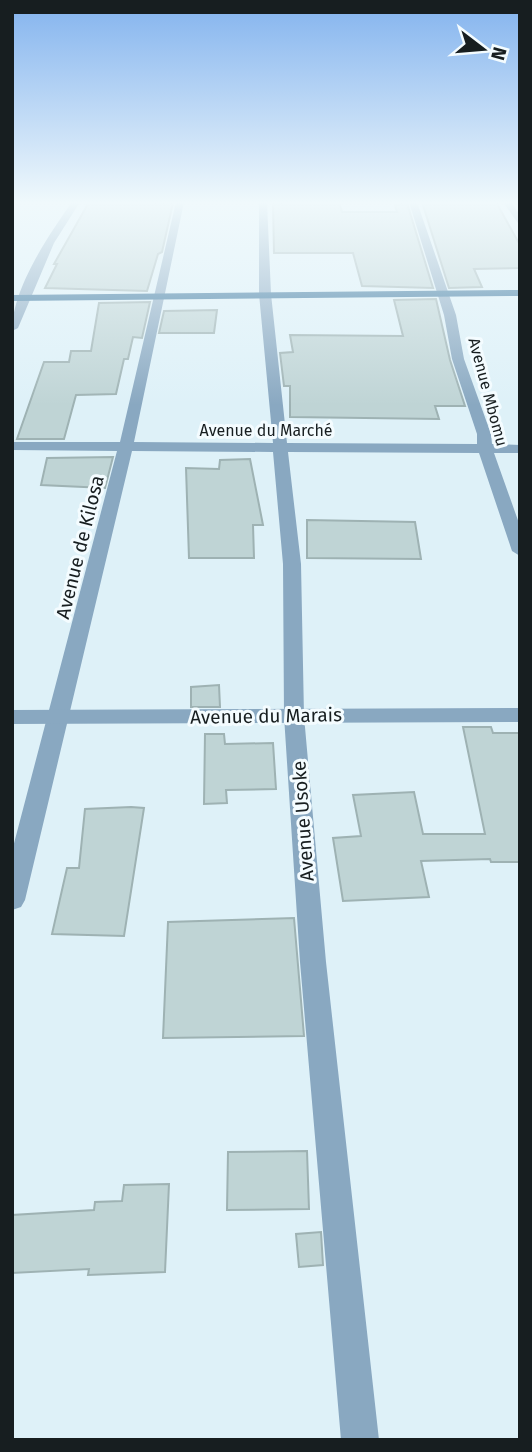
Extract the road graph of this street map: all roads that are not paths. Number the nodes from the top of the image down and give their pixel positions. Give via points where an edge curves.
1 (38, 270) edge
2 (165, 270) edge
3 (264, 270) edge
4 (435, 270) edge
5 (442, 293) junction
6 (520, 293) edge
7 (160, 295) junction
8 (265, 295) junction
9 (12, 298) edge
10 (26, 298) junction
11 (12, 328) edge
12 (12, 446) edge
13 (126, 446) junction
14 (281, 448) junction
15 (485, 449) junction
16 (520, 449) edge
17 (520, 551) edge
18 (520, 715) edge
19 (295, 716) junction
20 (12, 717) edge
21 (58, 718) junction
22 (12, 900) edge
23 (360, 1440) edge

1 - 10 street
2 - 7 street, Avenue de Kilosa
3 - 8 street, Avenue Usoke
4 - 5 street, Avenue Mbomu
5 - 6 main road
5 - 8 main road
5 - 15 street, Avenue Mbomu
7 - 8 main road
7 - 10 main road
7 - 13 street, Avenue de Kilosa
8 - 14 street, Avenue Usoke
9 - 10 main road
10 - 11 street
12 - 13 street, Avenue du Marché
13 - 14 street, Avenue du Marché
13 - 21 street, Avenue de Kilosa
14 - 15 street, Avenue du Marché
14 - 19 street, Avenue Usoke via 292,564
15 - 16 street, Avenue du Marché
15 - 17 street, Avenue Mbomu
18 - 19 street, Avenue du Marais
19 - 21 street, Avenue du Marais
19 - 23 street, Avenue Usoke via 313,962
20 - 21 street, Avenue du Marais
21 - 22 street, Avenue de Kilosa

